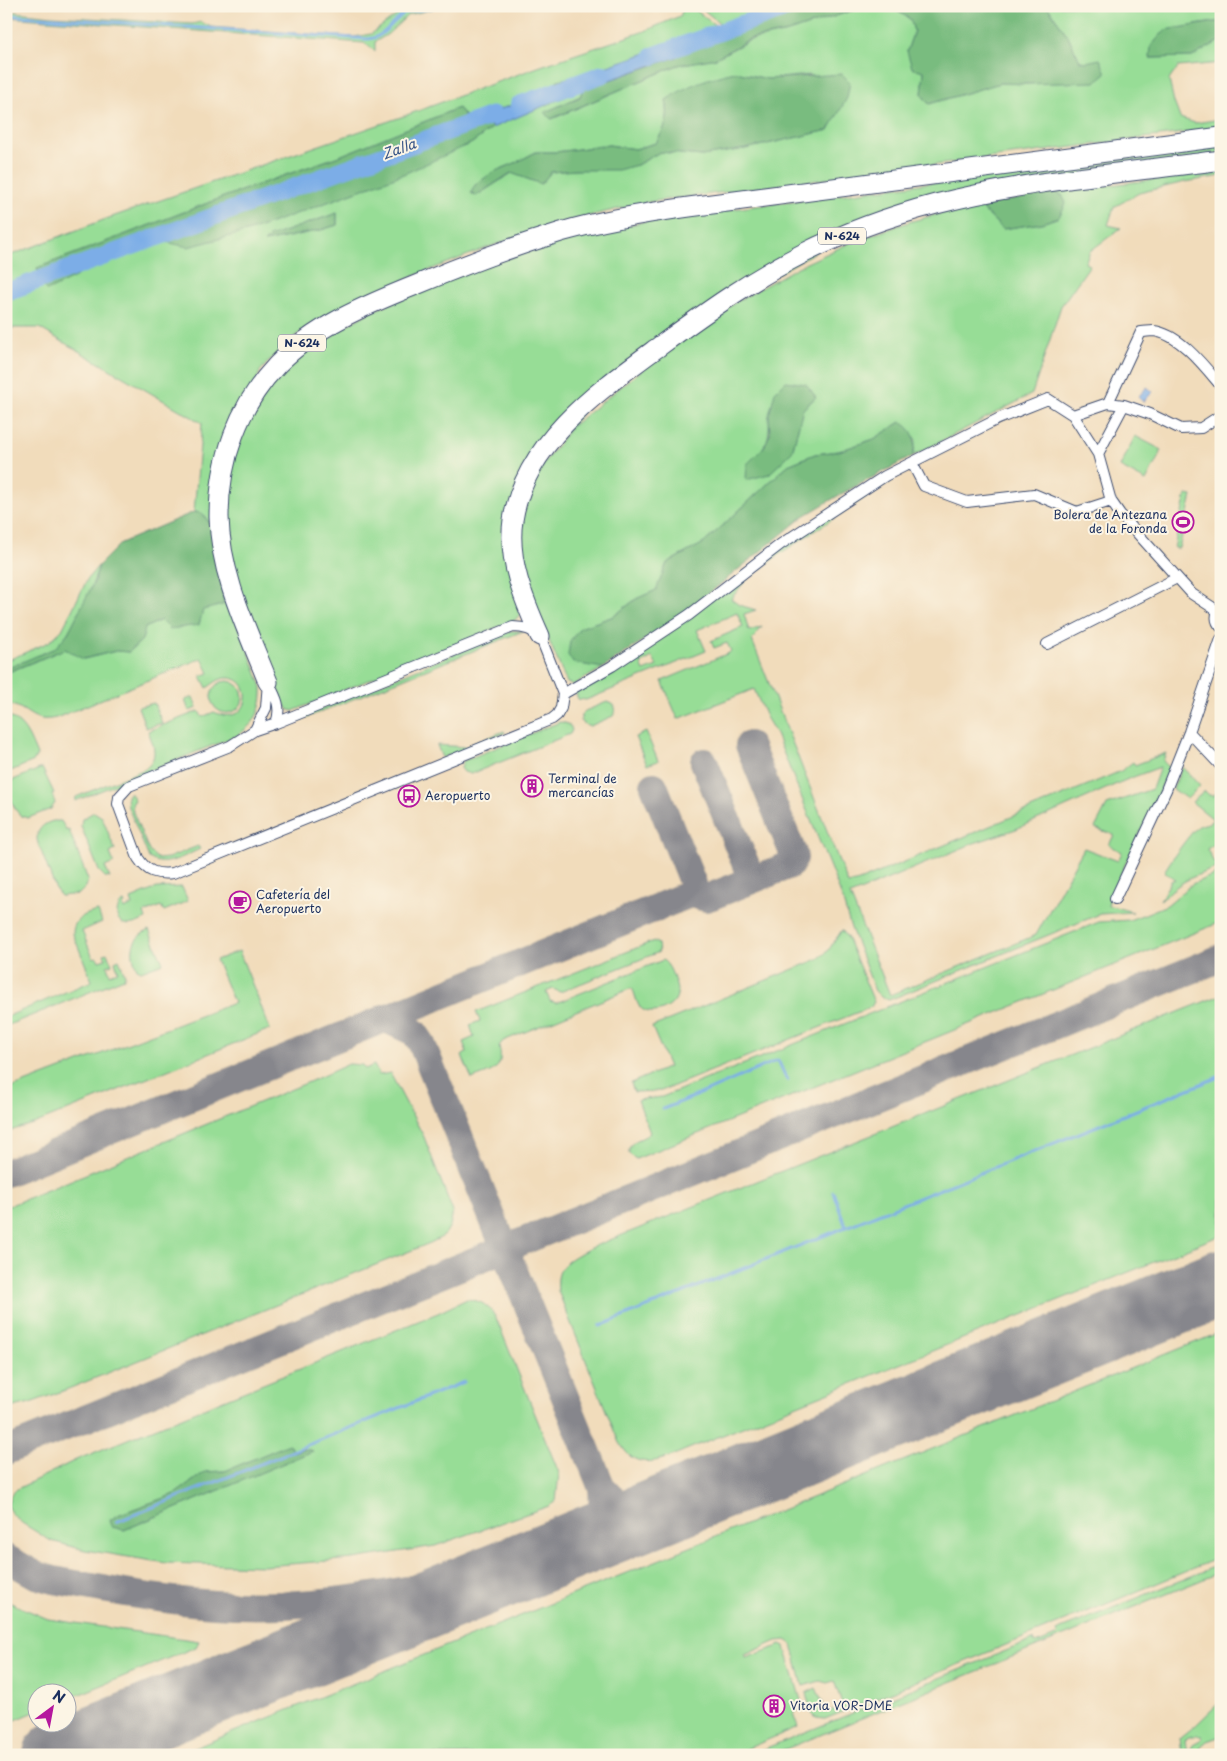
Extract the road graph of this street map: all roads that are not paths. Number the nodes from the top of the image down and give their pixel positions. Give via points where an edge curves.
1 (1221, 137) edge
2 (1221, 160) edge
3 (1221, 386) edge
4 (1108, 403) junction
5 (1124, 405) junction
6 (1073, 415) junction
7 (1221, 415) edge
8 (1098, 454) junction
9 (912, 463) junction
10 (1111, 501) junction
11 (1177, 578) junction
12 (1219, 610) edge
13 (1221, 627) edge
14 (540, 636) junction
15 (1221, 639) edge
16 (1047, 644) dead end
17 (268, 682) junction
18 (563, 694) junction
19 (276, 723) junction
20 (255, 730) junction
21 (1189, 732) junction
22 (1221, 766) edge
23 (1115, 899) dead end

1 - 17 highway, N-624 via 622,218 562,232 501,253 393,294 329,325 310,336 263,382 234,434 224,463 219,516 222,549 234,595
2 - 14 highway, N-624 via 1044,184 936,204 845,234 766,273 705,312 572,416 534,465 520,494 513,520 512,545 521,588
3 - 4 street via 1194,355 1174,339 1154,331 1141,332
4 - 5 street
4 - 6 street
5 - 7 street via 1181,429 1201,428
5 - 8 street
6 - 8 street
6 - 9 street via 1048,399 998,419
8 - 10 street
9 - 10 street via 924,486 967,502 1034,494 1077,512
9 - 18 street via 885,476 781,544 689,615
10 - 11 street
11 - 12 street via 1192,594
11 - 16 street
12 - 13 street via 1217,622
14 - 18 street
14 - 19 street via 521,627 513,627
15 - 21 street
17 - 19 street via 279,708
17 - 20 street via 266,708
18 - 20 street via 557,715 543,723 173,873 150,871 143,866 121,815 118,797 129,786 230,746
19 - 20 street
21 - 22 street
21 - 23 street

